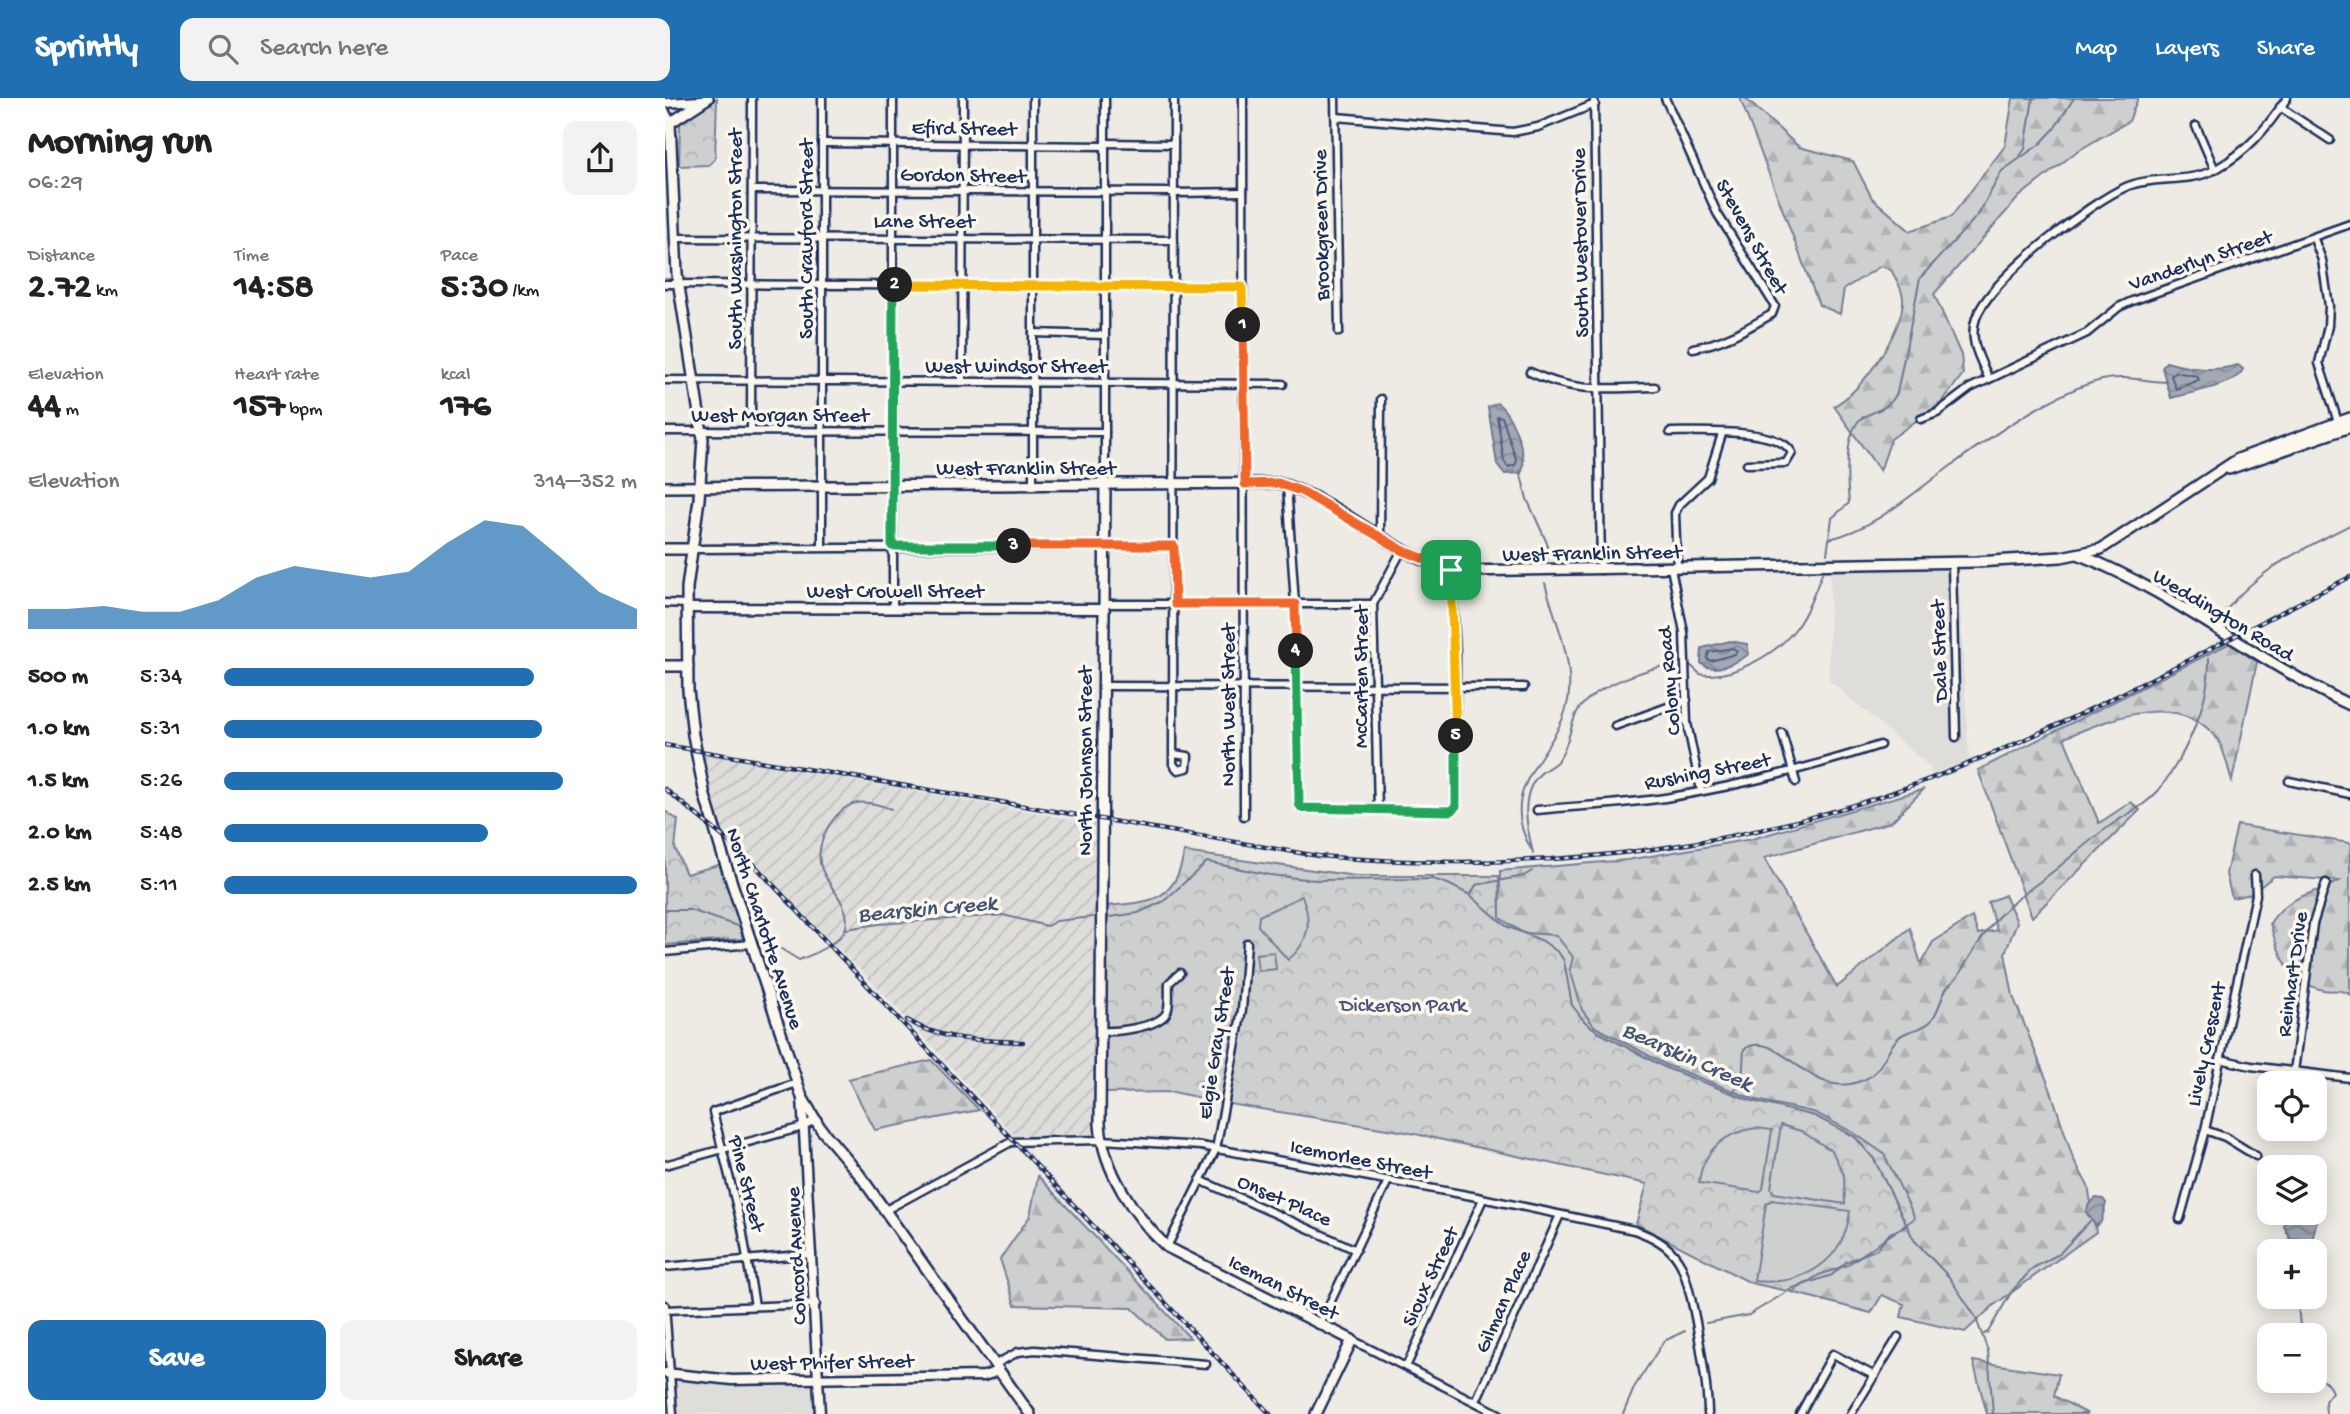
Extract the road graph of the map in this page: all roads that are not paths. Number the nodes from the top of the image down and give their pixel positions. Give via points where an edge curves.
1 (752, 98) edge
2 (822, 98) edge
3 (893, 98) edge
4 (963, 98) edge
5 (1033, 98) edge
6 (1105, 98) edge
7 (1174, 98) edge
8 (1243, 98) edge
9 (1335, 98) edge
10 (1665, 98) edge
11 (2287, 98) edge
12 (706, 100) edge
13 (1596, 101) edge
14 (665, 103) edge
15 (2280, 107) junction
16 (665, 112) edge
17 (1336, 117) junction
18 (668, 125) edge
19 (2196, 126) dead end
20 (2330, 140) dead end
21 (822, 143) junction
22 (893, 143) junction
23 (963, 144) junction
24 (1105, 144) junction
25 (1174, 144) junction
26 (1034, 145) junction
27 (2215, 170) junction
28 (752, 190) junction
29 (822, 190) junction
30 (893, 190) junction
31 (963, 191) junction
32 (1033, 192) junction
33 (1243, 192) junction
34 (1104, 193) junction
35 (1174, 193) junction
36 (2350, 224) edge
37 (674, 238) junction
38 (752, 238) junction
39 (822, 238) junction
40 (893, 238) junction
41 (963, 238) junction
42 (1033, 238) junction
43 (2314, 239) junction
44 (1104, 240) junction
45 (1173, 240) junction
46 (665, 284) edge
47 (678, 284) junction
48 (751, 285) junction
49 (822, 285) junction
50 (893, 285) junction
51 (963, 285) junction
52 (1033, 286) junction
53 (1104, 286) junction
54 (1242, 287) junction
55 (1174, 288) junction
56 (1339, 332) dead end
57 (1033, 334) junction
58 (1104, 335) junction
59 (1693, 348) dead end
60 (1531, 372) dead end
61 (1989, 379) junction
62 (665, 380) edge
63 (695, 380) junction
64 (752, 380) junction
65 (822, 381) junction
66 (892, 382) junction
67 (962, 382) junction
68 (1032, 382) junction
69 (1104, 383) junction
70 (1175, 384) junction
71 (1245, 384) junction
72 (1283, 384) dead end
73 (1655, 387) dead end
74 (1597, 388) junction
75 (1381, 398) dead end
76 (2350, 418) edge
77 (1921, 419) dead end
78 (2338, 422) junction
79 (2350, 426) edge
80 (665, 431) edge
81 (702, 431) junction
82 (751, 431) junction
83 (822, 431) junction
84 (892, 431) junction
85 (1033, 432) junction
86 (1105, 432) junction
87 (1670, 432) dead end
88 (1722, 434) junction
89 (2318, 438) junction
90 (1747, 464) dead end
91 (2220, 471) junction
92 (1105, 484) junction
93 (1174, 484) junction
94 (1245, 484) junction
95 (892, 485) junction
96 (1033, 485) junction
97 (822, 486) junction
98 (1287, 486) junction
99 (665, 487) edge
100 (701, 487) junction
101 (1380, 537) junction
102 (1104, 545) junction
103 (822, 546) junction
104 (892, 546) junction
105 (1174, 546) junction
106 (665, 549) edge
107 (692, 549) junction
108 (1402, 550) junction
109 (2079, 555) junction
110 (1952, 563) junction
111 (1674, 568) junction
112 (1451, 570) junction
113 (1601, 570) junction
114 (665, 603) edge
115 (1175, 604) junction
116 (1245, 604) junction
117 (1295, 604) junction
118 (1373, 604) junction
119 (687, 606) junction
120 (1103, 606) junction
121 (893, 607) junction
122 (665, 666) edge
123 (688, 666) junction
124 (1296, 685) junction
125 (1102, 686) junction
126 (1245, 686) junction
127 (1375, 686) junction
128 (1174, 687) junction
129 (1456, 687) junction
130 (1524, 687) dead end
131 (1687, 700) junction
132 (2350, 705) edge
133 (1615, 726) dead end
134 (1782, 733) dead end
135 (1956, 737) dead end
136 (1880, 744) dead end
137 (1173, 754) dead end
138 (1793, 770) junction
139 (2289, 781) dead end
140 (1797, 782) dead end
141 (1701, 791) junction
142 (2350, 794) edge
143 (1378, 810) junction
144 (1537, 810) dead end
145 (1244, 816) dead end
146 (2255, 875) dead end
147 (2326, 883) dead end
148 (1247, 943) dead end
149 (751, 944) junction
150 (665, 952) edge
151 (1180, 973) dead end
152 (1101, 1031) junction
153 (2220, 1059) junction
154 (2288, 1071) edge
155 (2294, 1071) edge
156 (2327, 1076) edge
157 (2350, 1078) edge
158 (797, 1083) junction
159 (811, 1122) junction
160 (2205, 1130) junction
161 (1102, 1140) junction
162 (721, 1149) junction
163 (1216, 1149) junction
164 (2256, 1156) dead end
165 (665, 1165) edge
166 (1200, 1180) junction
167 (1388, 1181) junction
168 (1483, 1199) junction
169 (884, 1211) junction
170 (1560, 1215) junction
171 (2180, 1219) dead end
172 (1167, 1247) junction
173 (1356, 1250) junction
174 (812, 1254) junction
175 (748, 1259) junction
176 (665, 1267) edge
177 (816, 1304) junction
178 (665, 1305) edge
179 (755, 1306) junction
180 (666, 1310) edge
181 (1320, 1324) junction
182 (1898, 1336) dead end
183 (1352, 1340) junction
184 (1206, 1364) dead end
185 (1406, 1367) junction
186 (996, 1368) junction
187 (668, 1373) edge
188 (1875, 1376) junction
189 (819, 1377) junction
190 (1476, 1401) junction
191 (673, 1414) edge
192 (820, 1414) edge
193 (1030, 1414) edge
194 (1316, 1414) edge
195 (1499, 1414) edge
196 (1709, 1414) edge
197 (1801, 1414) edge
198 (1851, 1414) edge

1 - 28 street, South Washington Street
2 - 21 street, South Crawford Street
3 - 22 street
4 - 23 street
5 - 26 street
6 - 24 street, North Johnson Street
7 - 25 street
8 - 33 street, North West Street
9 - 17 street, Brookgreen Drive
10 - 59 street, Stevens Street via 1717,213 1775,306 1772,314 1716,344
11 - 15 street
12 - 14 street
12 - 18 main road
13 - 17 street via 1538,127 1513,132
13 - 74 street, South Westover Drive
15 - 20 street
15 - 27 street via 2255,142
16 - 18 street
17 - 56 street, Brookgreen Drive
18 - 37 main road, North Charlotte Avenue
19 - 27 street
21 - 22 street, Efird Street
21 - 29 street, South Crawford Street
22 - 23 street, Efird Street
22 - 30 street
23 - 26 street, Efird Street
23 - 31 street
24 - 25 street, Efird Street
24 - 26 street, Efird Street
24 - 34 street, North Johnson Street
25 - 35 street
26 - 32 street
27 - 61 street via 2187,179 2129,185 2023,257 1975,319 1974,344
28 - 29 street, Gordon Street
28 - 38 street, South Washington Street
29 - 30 street, Gordon Street
29 - 39 street, South Crawford Street
30 - 31 street, Gordon Street
30 - 40 street
31 - 32 street, Gordon Street
31 - 41 street
32 - 34 street, Gordon Street
32 - 42 street
33 - 35 street, Gordon Street
33 - 54 street, North West Street
34 - 35 street, Gordon Street
34 - 44 street, North Johnson Street
35 - 45 street
36 - 43 street, Vanderlyn Street
37 - 38 street, Lane Street
37 - 47 main road, North Charlotte Avenue
38 - 39 street, Lane Street
38 - 48 street, South Washington Street
39 - 40 street, Lane Street
39 - 49 street, South Crawford Street
40 - 41 street, Lane Street
40 - 50 street
41 - 42 street, Lane Street
41 - 51 street
42 - 44 street, Lane Street
42 - 52 street
43 - 61 street, Vanderlyn Street via 2131,301 2087,333
43 - 78 street via 2329,306 2319,363
44 - 45 street, Lane Street
44 - 53 street, North Johnson Street
45 - 55 street
46 - 47 street
47 - 48 street
47 - 63 main road, North Charlotte Avenue
48 - 49 street
48 - 64 street, South Washington Street
49 - 50 street
49 - 65 street, South Crawford Street
50 - 51 street
50 - 66 street
51 - 52 street
51 - 67 street
52 - 53 street
52 - 57 street
53 - 55 street
53 - 58 street, North Johnson Street
54 - 55 street
54 - 71 street, North West Street
55 - 70 street
57 - 58 street
57 - 68 street
58 - 69 street, North Johnson Street
60 - 74 street via 1560,385
61 - 77 street, Vanderlyn Street
62 - 63 street, West Windsor Street
63 - 64 street, West Windsor Street
63 - 81 main road, North Charlotte Avenue
64 - 65 street, West Windsor Street
64 - 82 street, South Washington Street
65 - 66 street, West Windsor Street
65 - 83 street, South Crawford Street
66 - 67 street, West Windsor Street
66 - 84 street
67 - 68 street, West Windsor Street
68 - 69 street, West Windsor Street
68 - 85 street
69 - 70 street, West Windsor Street
69 - 86 street, North Johnson Street
70 - 71 street, West Windsor Street
70 - 93 street
71 - 72 street, West Windsor Street
71 - 94 street, North West Street
73 - 74 street
74 - 113 street, South Westover Drive
75 - 101 street
76 - 78 main road
78 - 89 main road
78 - 91 main road via 2251,454
79 - 89 main road
80 - 81 street, West Morgan Street
81 - 82 street, West Morgan Street
81 - 100 main road, North Charlotte Avenue
82 - 83 street, West Morgan Street
83 - 84 street, West Morgan Street
83 - 97 street, South Crawford Street
84 - 85 street, West Morgan Street
84 - 95 street
85 - 86 street, West Morgan Street
85 - 96 street
86 - 92 street, North Johnson Street
87 - 88 street
88 - 90 street via 1773,439 1792,453 1786,463
88 - 111 street, Colony Road via 1708,478 1675,513
89 - 91 main road
91 - 109 main road via 2119,540
92 - 93 main road, West Franklin Street
92 - 96 main road, West Franklin Street
92 - 102 main road, North Johnson Street
93 - 94 main road, West Franklin Street
93 - 105 street
94 - 98 main road, West Franklin Street
94 - 116 street, North West Street
95 - 96 main road, West Franklin Street
95 - 97 main road, West Franklin Street
95 - 104 street
97 - 100 main road, West Franklin Street
97 - 103 street, South Crawford Street
98 - 101 main road, West Franklin Street
98 - 117 street
99 - 100 main road, West Franklin Street
100 - 107 main road, North Charlotte Avenue
101 - 108 main road, West Franklin Street
102 - 104 street
102 - 105 street
102 - 120 main road, North Johnson Street
103 - 104 street
103 - 107 street
104 - 121 street
105 - 115 street
106 - 107 main road
107 - 119 main road, North Charlotte Avenue
108 - 112 main road, West Franklin Street
108 - 118 street, McCarten Street
109 - 110 main road, West Franklin Street
109 - 132 main road, Weddington Road via 2131,579
110 - 111 main road, West Franklin Street
110 - 135 street, Dale Street
111 - 113 main road, West Franklin Street
111 - 131 street, Colony Road via 1684,632
112 - 113 main road, West Franklin Street
112 - 129 street
114 - 119 street, West Crowell Street
115 - 116 street, West Crowell Street
115 - 120 street, West Crowell Street
115 - 128 street
116 - 117 street, West Crowell Street
116 - 126 street, North West Street
117 - 118 street, West Crowell Street
117 - 124 street
118 - 127 street, McCarten Street
119 - 121 street, West Crowell Street
119 - 123 main road, North Charlotte Avenue
120 - 121 street, West Crowell Street
120 - 125 main road, North Johnson Street
122 - 123 main road
123 - 149 main road, North Charlotte Avenue via 699,773
124 - 126 street
124 - 127 street
124 - 143 street via 1299,804 1302,808
125 - 128 street
125 - 152 main road, North Johnson Street
126 - 128 street
126 - 145 street, North West Street
127 - 129 street
127 - 143 street, McCarten Street
128 - 137 street
129 - 130 street
129 - 143 street via 1456,806 1451,811
131 - 133 street
131 - 141 street, Colony Road
134 - 138 street
136 - 138 street, Rushing Street
138 - 140 street
138 - 141 street, Rushing Street
139 - 142 street
141 - 144 street, Rushing Street
146 - 153 street, Lively Crescent via 2256,895
147 - 155 street, Reinhart Drive via 2313,924
148 - 163 street, Elgie Gray Street via 1242,1010
149 - 150 street
149 - 158 main road, North Charlotte Avenue
151 - 152 street via 1169,983 1168,1009 1163,1017 1126,1030
152 - 161 main road, North Johnson Street
153 - 154 street
153 - 160 street, Lively Crescent
156 - 157 street
158 - 159 main road, North Charlotte Avenue
158 - 162 street, Pine Street via 714,1110
159 - 162 street
159 - 169 main road via 849,1161
159 - 174 street, Concord Avenue
160 - 164 street
160 - 171 street, Lively Crescent
161 - 163 street, Icemorlee Street
161 - 169 street, Icemorlee Street via 1011,1142
161 - 172 main road, Iceman Street via 1111,1171
162 - 165 street
162 - 175 street, Pine Street
163 - 166 street, Elgie Gray Street
163 - 167 street, Icemorlee Street
166 - 172 street, Elgie Gray Street
166 - 173 street, Onset Place
167 - 168 street, Icemorlee Street
167 - 173 street
168 - 170 street, Icemorlee Street
168 - 185 street, Sioux Street
169 - 186 main road
170 - 190 street, Gilman Place
170 - 196 street, Icemorlee Street via 1645,1234 1677,1258 1686,1276
172 - 181 main road, Iceman Street
173 - 181 street
174 - 175 street
174 - 177 street, Concord Avenue
175 - 176 street
175 - 179 street, Pine Street
177 - 179 street
177 - 189 street, Concord Avenue
178 - 180 street
179 - 180 street
180 - 187 street
181 - 183 main road, Iceman Street
182 - 188 street
183 - 185 street, Iceman Street
183 - 194 main road
184 - 186 street, West Phifer Street via 1035,1350 1018,1352
185 - 190 street, Iceman Street
186 - 189 street, West Phifer Street via 984,1376
186 - 193 main road
187 - 189 street, West Phifer Street via 732,1380
187 - 191 street
188 - 197 street via 1833,1354
188 - 198 street
189 - 192 street, Concord Avenue
190 - 195 street, Iceman Street

